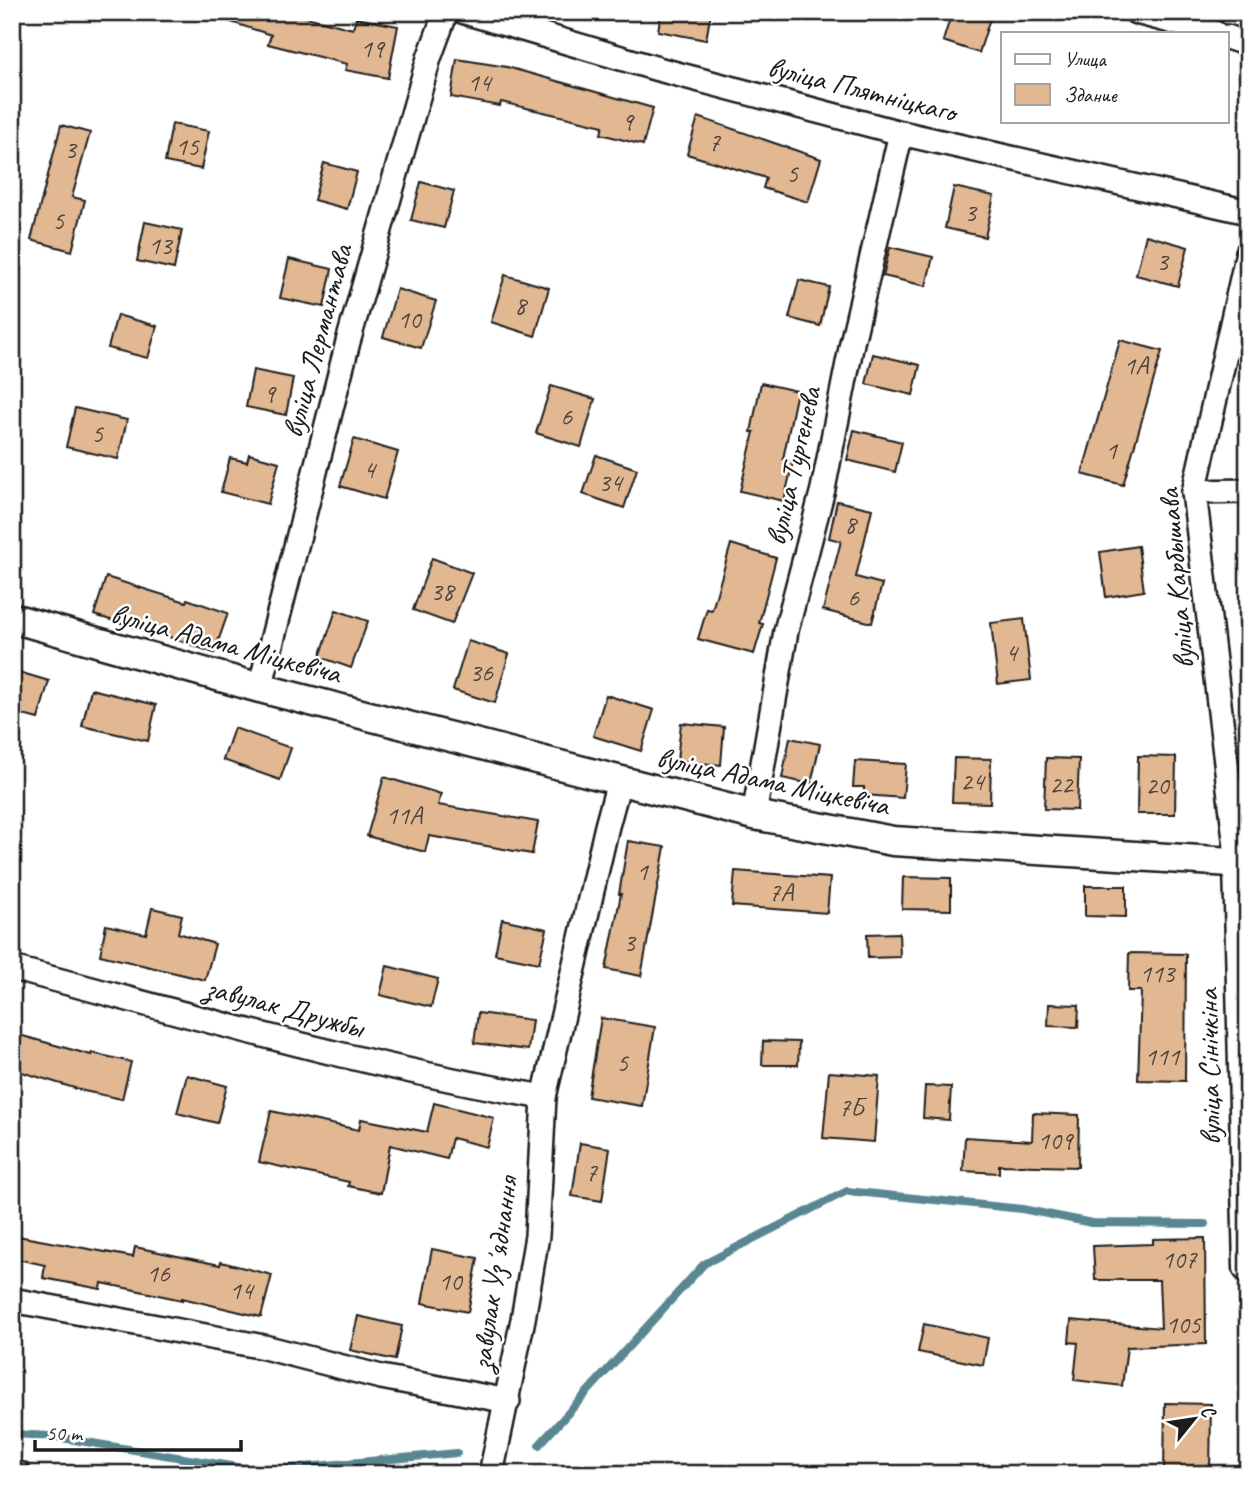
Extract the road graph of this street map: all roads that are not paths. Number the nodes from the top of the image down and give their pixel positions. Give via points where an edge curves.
1 (446, 12) edge
2 (465, 12) edge
3 (1136, 12) edge
4 (1211, 32) edge
5 (1228, 37) edge
6 (1248, 44) edge
7 (901, 133) junction
8 (1248, 212) edge
9 (1248, 252) edge
10 (1248, 491) edge
11 (1194, 492) junction
12 (12, 618) edge
13 (260, 688) junction
14 (620, 782) junction
15 (754, 815) junction
16 (1243, 863) edge
17 (12, 968) edge
18 (544, 1097) junction
19 (1248, 1268) edge
20 (12, 1300) edge
21 (508, 1401) junction
22 (12, 1472) edge
23 (19, 1474) edge
24 (491, 1474) edge

1 - 13 street, вуліца Лермантава via 348,342
2 - 7 street, вуліца Плятніцкаго
3 - 4 street
5 - 6 street
7 - 8 street, вуліца Плятніцкаго
7 - 15 street, вуліца Тургенева via 823,489 786,631
9 - 11 street, вуліца Карбышава
10 - 11 street
11 - 16 street, вуліца Карбышава
12 - 13 street, вуліца Адама Міцкевіча
13 - 14 street, вуліца Адама Міцкевіча
14 - 15 street, вуліца Адама Міцкевіча
14 - 18 street, завулак Узʼяднання
15 - 16 street, вуліца Адама Міцкевіча via 893,841
16 - 19 street, вуліца Сінічкіна
17 - 18 street, завулак Дружбы via 369,1061
18 - 21 street, завулак Узʼяднання via 537,1236
20 - 21 street, завулак Узʼяднання via 264,1347 381,1377
21 - 24 street
22 - 23 street

